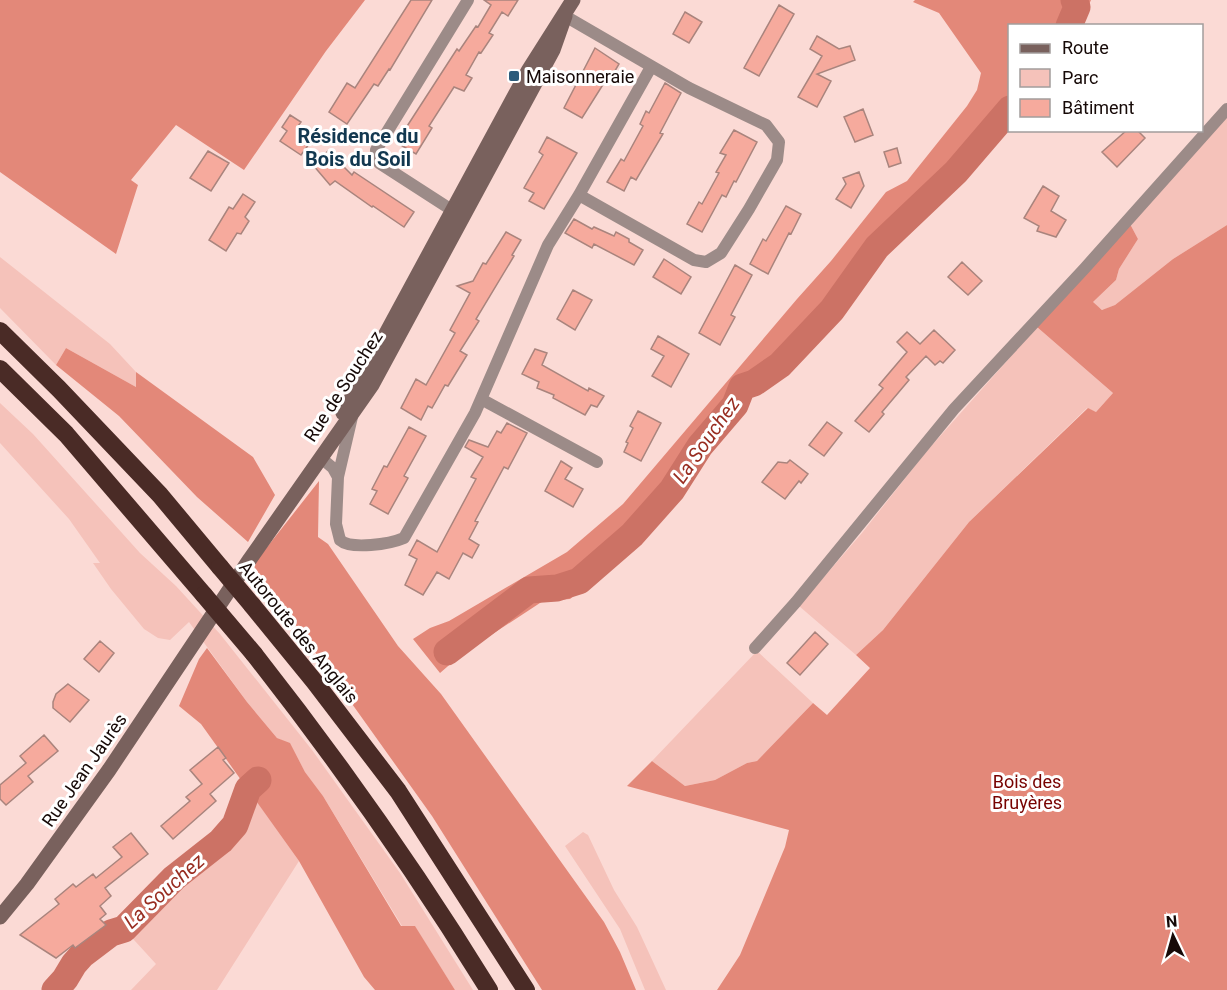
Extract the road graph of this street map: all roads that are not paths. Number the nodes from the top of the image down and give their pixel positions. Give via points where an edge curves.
1 (468, 0) edge
2 (573, 0) edge
3 (565, 15) junction
4 (651, 67) junction
5 (1227, 109) edge
6 (579, 195) junction
7 (459, 214) junction
8 (0, 331) edge
9 (0, 369) edge
10 (481, 399) junction
11 (352, 414) junction
12 (321, 458) junction
13 (597, 462) dead end
14 (338, 477) junction
15 (755, 648) dead end
16 (0, 917) edge
17 (489, 990) edge
18 (526, 990) edge

1 - 7 street via 376,150 379,163
2 - 3 main road, Rue de Souchez
3 - 4 street
3 - 7 main road, Rue de Souchez via 553,50
4 - 6 street
4 - 6 street via 766,125 779,142 777,160 755,200 721,253 706,262 694,260
5 - 15 street via 954,409
6 - 10 street via 548,245
7 - 11 main road, Rue de Souchez via 372,385
7 - 12 main road, Rue de Souchez via 363,375
8 - 18 highway, Autoroute des Anglais, bridge via 160,495 314,681 398,791
9 - 17 highway, bridge via 66,434 254,654 355,786
10 - 13 street
10 - 14 street via 404,538 348,545 340,540
11 - 12 main road, Rue de Souchez
11 - 14 street
12 - 14 street
12 - 16 main road, Rue Jean Jaurès via 27,884

